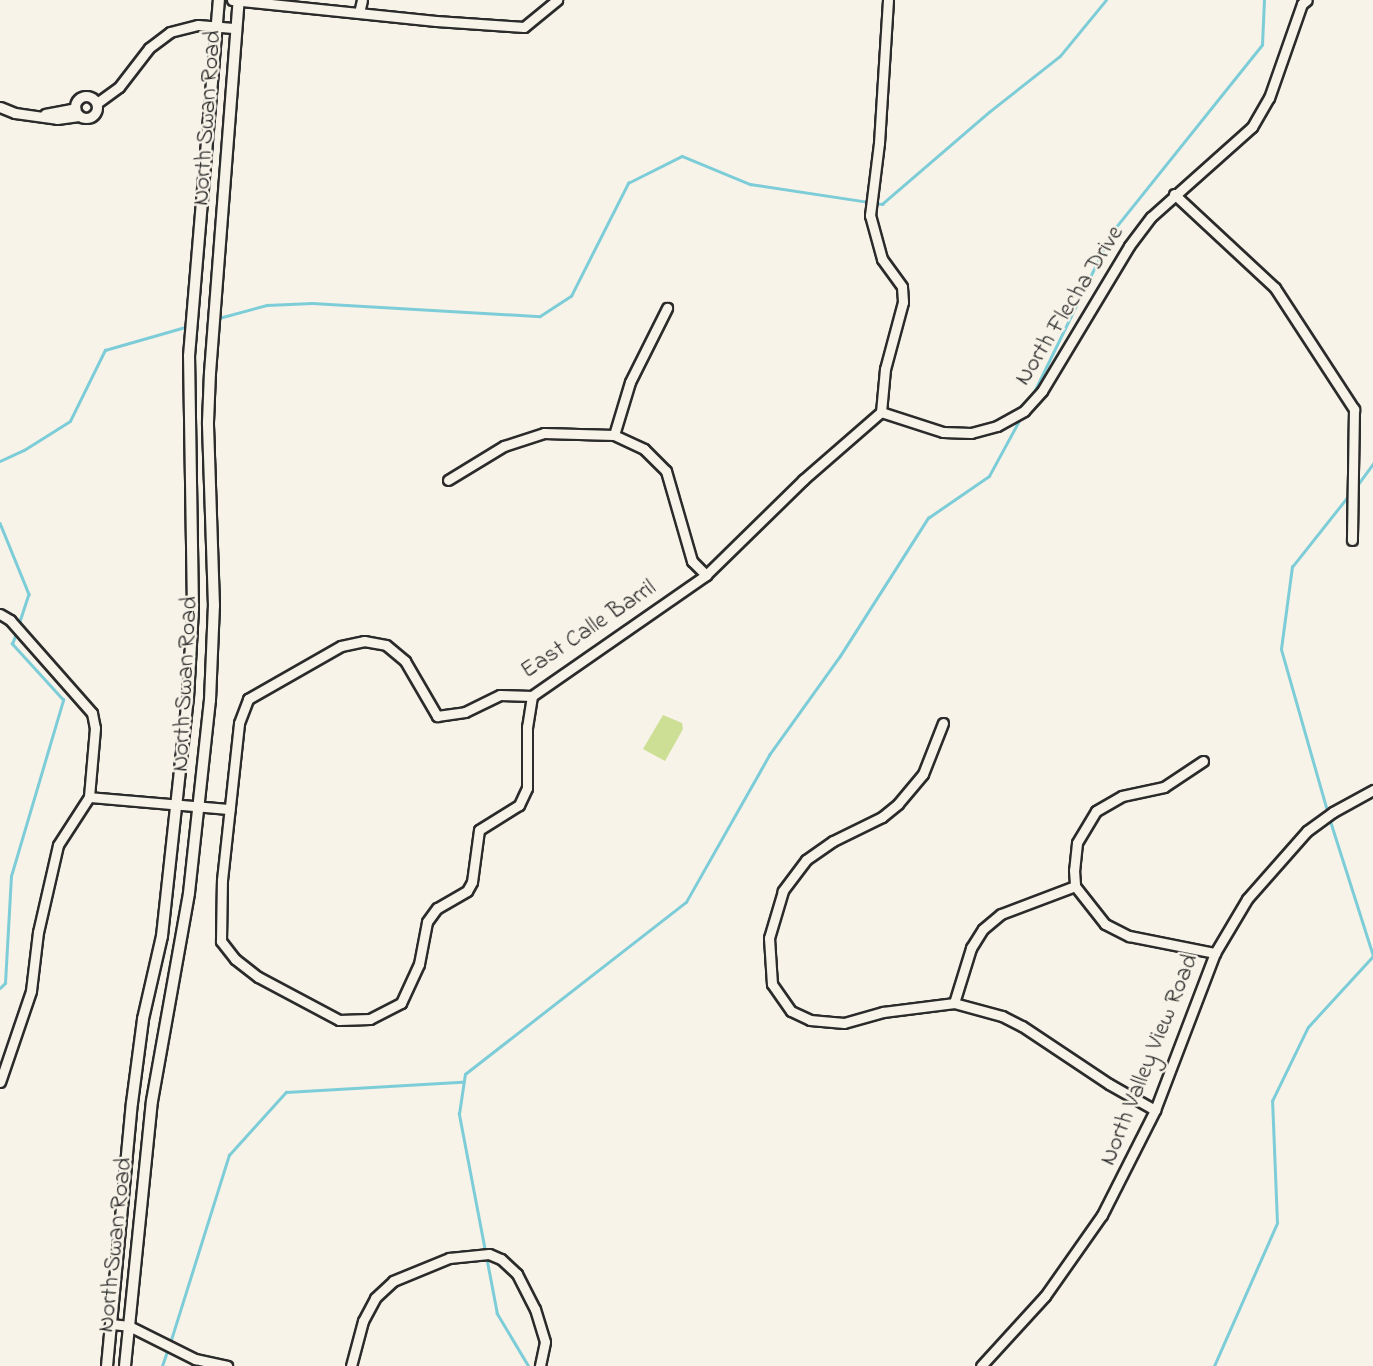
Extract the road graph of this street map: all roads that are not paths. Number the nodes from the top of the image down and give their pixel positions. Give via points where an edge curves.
1 (219, 0) edge
2 (232, 0) edge
3 (239, 0) edge
4 (362, 0) edge
5 (557, 0) edge
6 (888, 0) edge
7 (1307, 0) edge
8 (359, 13) junction
9 (217, 27) junction
10 (236, 28) junction
11 (97, 103) junction
12 (0, 107) edge
13 (77, 112) junction
14 (1174, 194) junction
15 (667, 308) dead end
16 (881, 412) junction
17 (614, 435) junction
18 (448, 480) dead end
19 (1352, 540) dead end
20 (706, 575) junction
21 (0, 614) edge
22 (532, 696) junction
23 (943, 723) dead end
24 (1203, 761) dead end
25 (1373, 790) edge
26 (89, 797) junction
27 (176, 805) junction
28 (199, 806) junction
29 (229, 809) junction
30 (1075, 886) junction
31 (1215, 953) junction
32 (954, 1003) junction
33 (0, 1082) edge
34 (1155, 1110) junction
35 (111, 1324) junction
36 (129, 1326) junction
37 (107, 1366) edge
38 (125, 1366) edge
39 (227, 1366) edge
40 (351, 1366) edge
41 (540, 1366) edge
42 (981, 1366) edge

1 - 9 main road, North Swan Road
2 - 3 street
3 - 8 street
3 - 10 main road, North Swan Road
4 - 8 street
5 - 8 street via 524,27
6 - 16 street via 870,215 882,259 902,288 902,302 889,347
7 - 14 street, North Flecha Drive via 1269,98 1251,127
9 - 10 street
9 - 11 street via 198,25 170,32 149,48 119,87
9 - 27 main road, North Swan Road via 189,356 193,609
10 - 28 main road, North Swan Road via 210,373 213,653
11 - 13 street via 93,116
11 - 13 street via 85,96 77,101
12 - 13 street via 37,116
14 - 16 street, North Flecha Drive via 1129,246 1042,391 1024,411 997,426 971,433 943,432
14 - 19 street via 1275,288 1354,409
15 - 17 street via 630,382
16 - 20 street, East Calle Barril
17 - 18 street via 544,433 504,446
17 - 20 street via 644,449 666,471 692,562
20 - 22 street, East Calle Barril
21 - 26 street via 92,713 95,744
22 - 29 street, East Calle Barril via 500,695 465,712 436,716 405,660 386,645 364,641 341,646 248,699 242,707
22 - 29 street via 527,788 519,805 479,830 467,891 437,908 427,922 419,964 401,1003 370,1018 339,1020 258,976 221,941
23 - 32 street via 923,774 898,804 806,860 783,891 772,922 769,960 772,984 779,996 791,1011 810,1020 844,1023 883,1012
24 - 30 street via 1164,787 1122,796 1096,811 1077,843
25 - 31 street, North Valley View Road via 1307,831 1247,899
26 - 27 street
26 - 33 street via 58,845 30,991
27 - 28 street
27 - 35 main road, North Swan Road via 162,936 143,1019 132,1103
28 - 29 street
28 - 36 main road, North Swan Road via 189,893 152,1101
30 - 31 street via 1105,924 1129,936
30 - 32 street via 1001,914 983,929 971,948
31 - 34 street, North Valley View Road
32 - 34 street via 1022,1026
34 - 42 street, North Valley View Road via 1102,1215 1045,1296
35 - 36 street
35 - 37 main road, North Swan Road
36 - 38 main road, North Swan Road
36 - 39 street via 195,1359
40 - 41 street via 363,1321 375,1298 393,1281 449,1258 489,1254 517,1274 535,1309 545,1342

